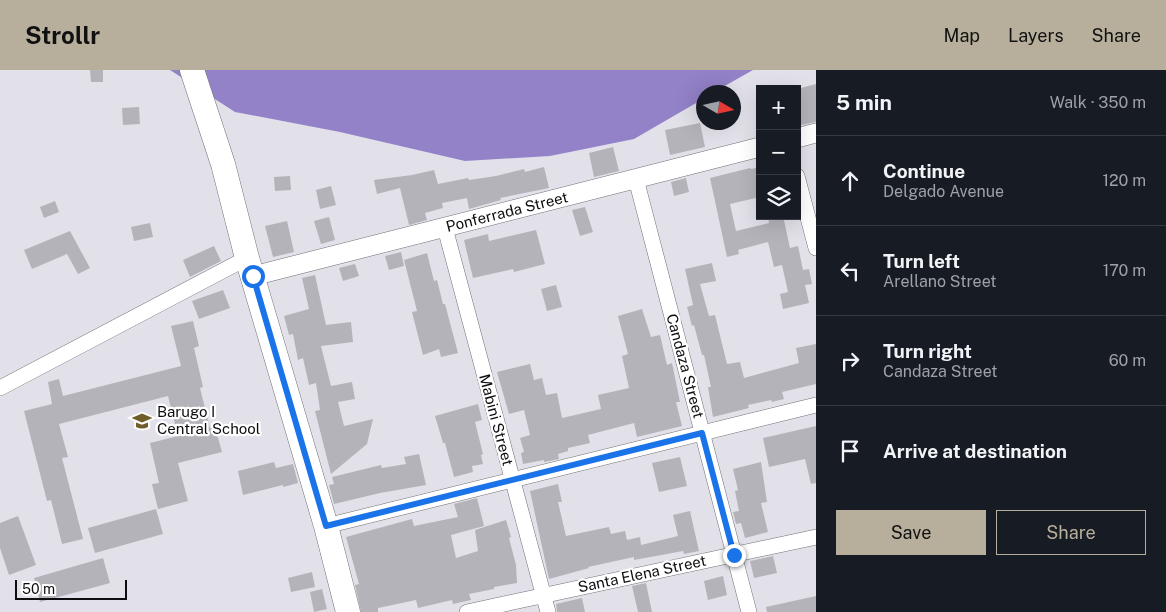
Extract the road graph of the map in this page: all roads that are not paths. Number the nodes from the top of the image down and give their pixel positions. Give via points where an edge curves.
1 (192, 70) edge
2 (816, 133) edge
3 (801, 137) edge
4 (756, 148) edge
5 (636, 179) junction
6 (801, 191) edge
7 (445, 228) junction
8 (816, 248) edge
9 (250, 267) junction
10 (0, 388) edge
11 (816, 405) edge
12 (702, 433) junction
13 (512, 480) junction
14 (326, 526) junction
15 (816, 537) edge
16 (734, 555) junction
17 (544, 596) junction
18 (348, 612) edge
19 (467, 612) edge
20 (548, 612) edge
21 (749, 612) edge

1 - 9 main road via 223,164
2 - 3 street
4 - 5 street, Ponferrada Street
5 - 7 street, Ponferrada Street
5 - 12 street, Candaza Street
6 - 8 street
7 - 9 street, Ponferrada Street
7 - 13 street, Mabini Street
9 - 10 street
9 - 14 main road
11 - 12 street
12 - 13 street
12 - 16 street, Candaza Street
13 - 14 street
13 - 17 street, Mabini Street
14 - 18 main road
15 - 16 street, Santa Elena Street
16 - 17 street, Santa Elena Street
16 - 21 street, Candaza Street
17 - 19 street, Santa Elena Street
17 - 20 street, Mabini Street

